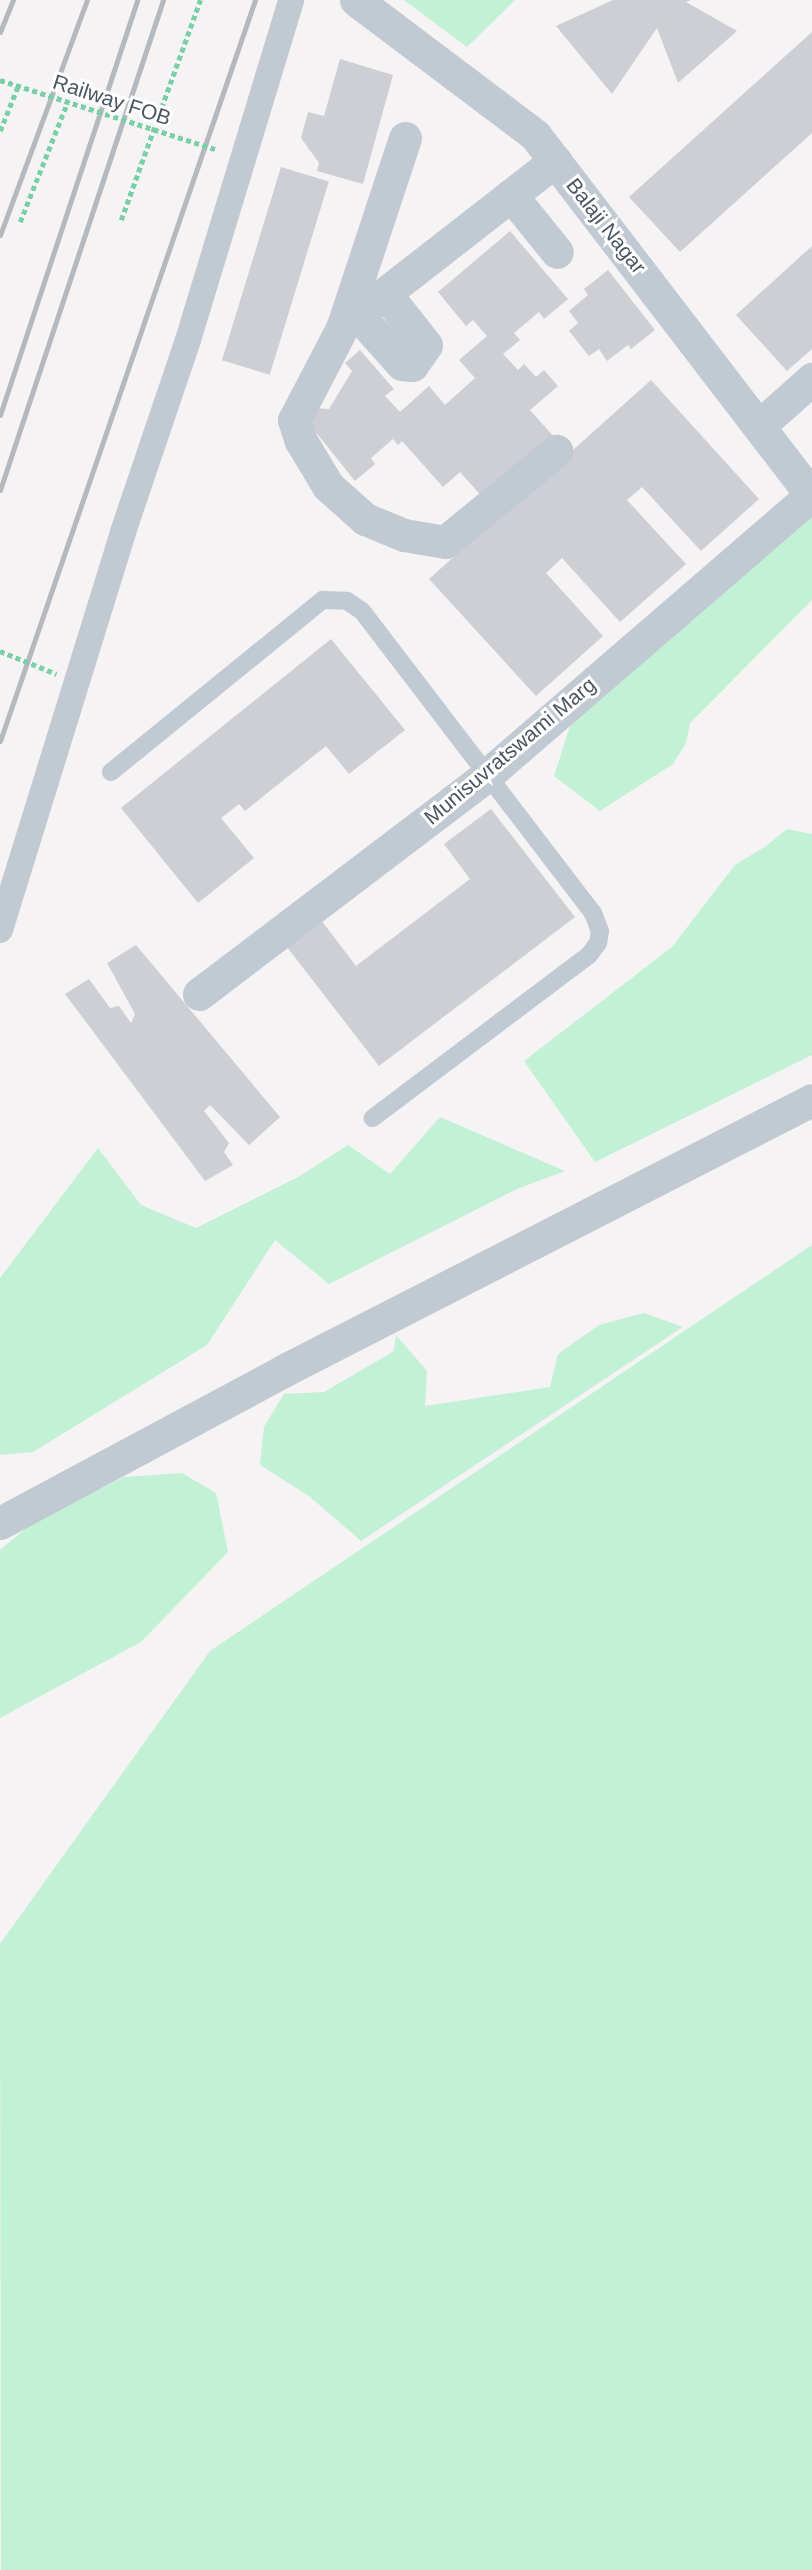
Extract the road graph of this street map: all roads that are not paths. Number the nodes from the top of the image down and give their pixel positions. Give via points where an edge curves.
1 (291, 0) edge
2 (356, 0) edge
3 (405, 138) dead end
4 (555, 161) junction
5 (511, 195) junction
6 (557, 252) dead end
7 (386, 293) junction
8 (351, 321) junction
9 (812, 379) edge
10 (759, 426) junction
11 (556, 451) dead end
12 (812, 496) edge
13 (111, 772) dead end
14 (486, 775) junction
15 (0, 930) edge
16 (199, 994) dead end
17 (812, 1100) edge
18 (373, 1118) dead end
19 (0, 1523) edge

1 - 15 street via 188,340 113,537 23,830
2 - 4 street, Balaji Nagar via 536,135
3 - 8 street
4 - 5 street
4 - 10 street, Balaji Nagar
5 - 6 street
5 - 7 street
7 - 8 street
7 - 8 street via 426,345 412,365 402,364
8 - 11 street via 294,420 301,442 328,486 365,519 404,535 445,542
9 - 10 street
10 - 12 street, Balaji Nagar
12 - 14 street, Munisuvratswami Marg
13 - 14 lane via 323,600 347,601 362,611
14 - 16 street, Munisuvratswami Marg
14 - 18 lane via 593,913 600,931 598,943 589,955
17 - 19 street via 284,1371

